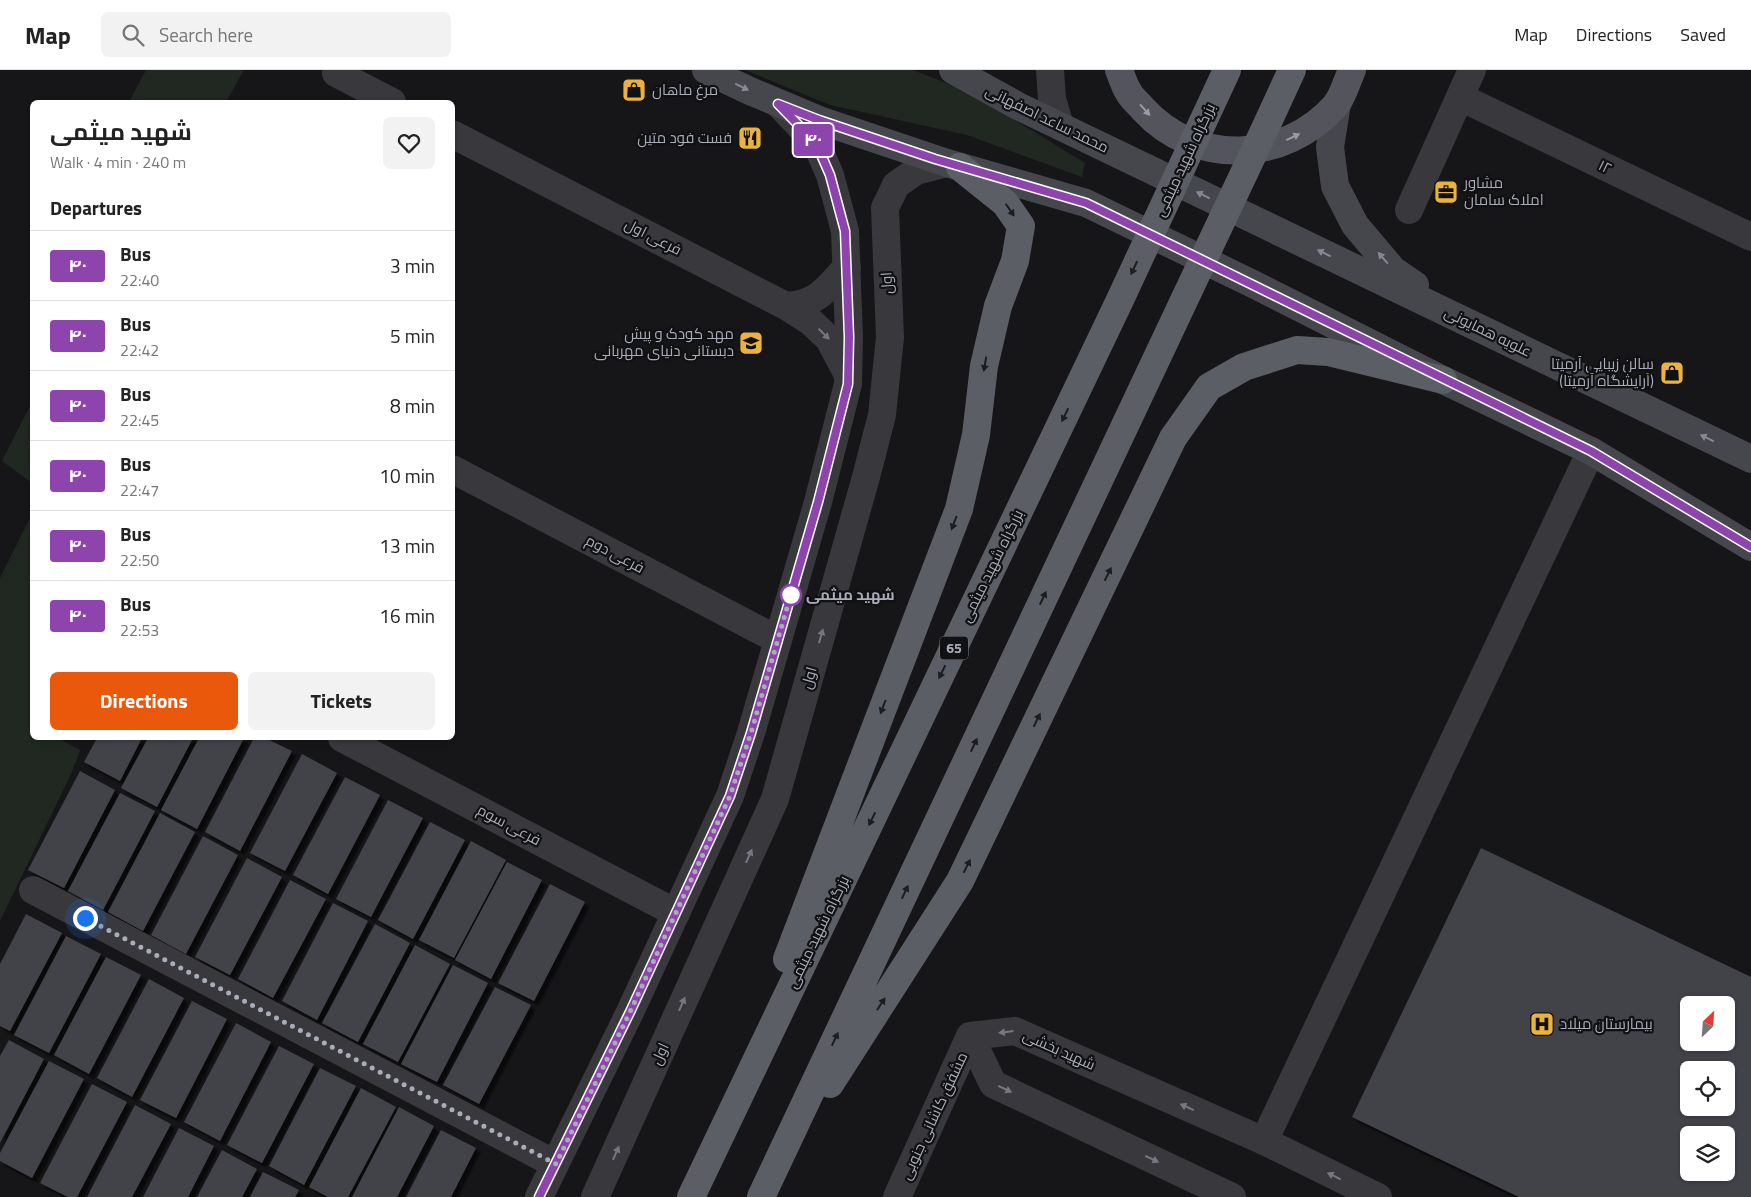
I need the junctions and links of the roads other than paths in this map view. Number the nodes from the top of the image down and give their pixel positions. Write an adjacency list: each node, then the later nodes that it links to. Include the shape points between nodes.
1 (706, 70): 12 (main road, one-way to 12)
2 (953, 70): 14 (main road, محمد ساعد اصفهانی)
3 (1050, 70): 14 (street, via 1052,99)
4 (1119, 70): 13 (main road, one-way to 13, via 1128,92 1155,122 1190,143 1230,151 1270,147 1307,130)
5 (1227, 70): 35 (highway, بزرگراه شهید میثمی / 65, one-way to 35)
6 (1292, 70): 37 (highway, one-way to 6)
7 (1352, 70): 13 (main road)
8 (1472, 70): 10 (street)
9 (336, 73): 11 (street)
10 (1460, 97): 17 (street); 19 (street, ۱۲)
11 (388, 100)
12 (778, 104): 16 (main road); 20 (street, via 816,143 830,175 845,231)
13 (1337, 104): 22 (main road, one-way to 13, via 1393,270 1355,225 1335,186 1330,147)
14 (1060, 126): 18 (main road, محمد ساعد اصفهانی, one-way to 14)
15 (455, 136): 21 (street, فرعی اول)
16 (954, 165): 24 (main road, via 1086,203); 35 (highway, one-way to 35, via 1005,203 1021,226 984,366 976,435 959,509); 39 (street, اول, one-way to 16, via 775,799 882,415 890,336 884,208 896,185 916,171)
17 (1409, 210)
18 (1278, 232): 22 (main road, علویه همایونی, one-way to 18)
19 (1751, 237)
20 (847, 267): 21 (street, via 820,295 802,304); 23 (street)
21 (786, 306): 23 (street, فرعی اول, one-way to 23, via 811,322 829,339)
22 (1478, 328): 26 (main road, علویه همایونی, one-way to 22)
23 (848, 375): 29 (street, via 836,433)
24 (1443, 380): 25 (main road); 37 (highway, one-way to 24, via 960,881 1173,438 1209,387 1244,367 1297,350 1328,352)
25 (1591, 451): 28 (main road); 34 (street)
26 (1751, 459)
27 (455, 471): 29 (street, فرعی دوم)
28 (1751, 547)
29 (778, 640): 32 (street, via 730,796)
30 (346, 740): 32 (street, فرعی سوم)
31 (33, 890): 36 (street)
32 (676, 913): 36 (street)
33 (970, 1036): 34 (street, شهید بخشی, one-way to 33, via 1015,1031); 41 (street, مشفق کاشانی جنوبی); 42 (street, one-way to 42, via 993,1084)
34 (1264, 1141): 43 (street, شهید بخشی, one-way to 34)
35 (714, 1150): 40 (highway, بزرگراه شهید میثمی / 65)
36 (556, 1164): 38 (street)
37 (765, 1188)
38 (539, 1197)
39 (595, 1197)
40 (691, 1197)
41 (897, 1197)
42 (1232, 1197)
43 (1378, 1197)

